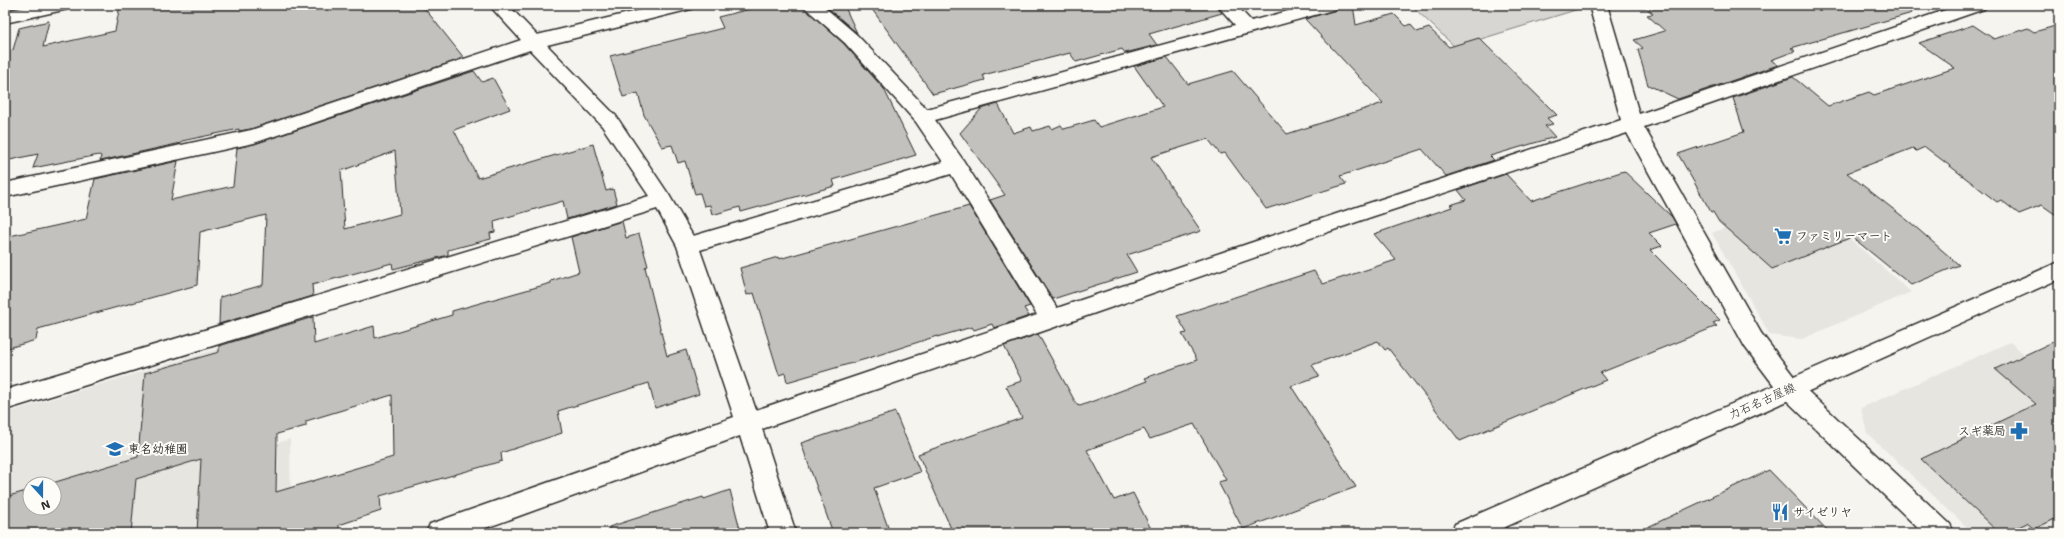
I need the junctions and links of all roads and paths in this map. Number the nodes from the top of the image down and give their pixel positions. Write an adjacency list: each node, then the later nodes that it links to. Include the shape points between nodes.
1 (62, 5): 9 (street)
2 (498, 5): 11 (street)
3 (685, 5): 11 (street)
4 (811, 5): 12 (street, via 851,39)
5 (1226, 5): 10 (street)
6 (1330, 5): 10 (street)
7 (1598, 5): 13 (street)
8 (1978, 5): 13 (street)
9 (5, 17)
10 (1248, 28): 12 (street)
11 (534, 42): 15 (street, via 254,136); 16 (street, via 609,120)
12 (924, 117): 14 (street)
13 (1632, 124): 19 (street, via 1364,212); 20 (street, via 1753,340)
14 (956, 165): 17 (street); 19 (street)
15 (5, 190)
16 (662, 200): 17 (street); 21 (street)
17 (688, 246): 22 (street)
18 (2059, 270): 20 (street, 力石名古屋線)
19 (1052, 320): 22 (street)
20 (1790, 388): 25 (street, 力石名古屋線); 26 (street)
21 (5, 400)
22 (748, 423): 23 (street); 24 (street)
23 (439, 533)
24 (783, 533)
25 (1464, 533)
26 (1941, 533)

